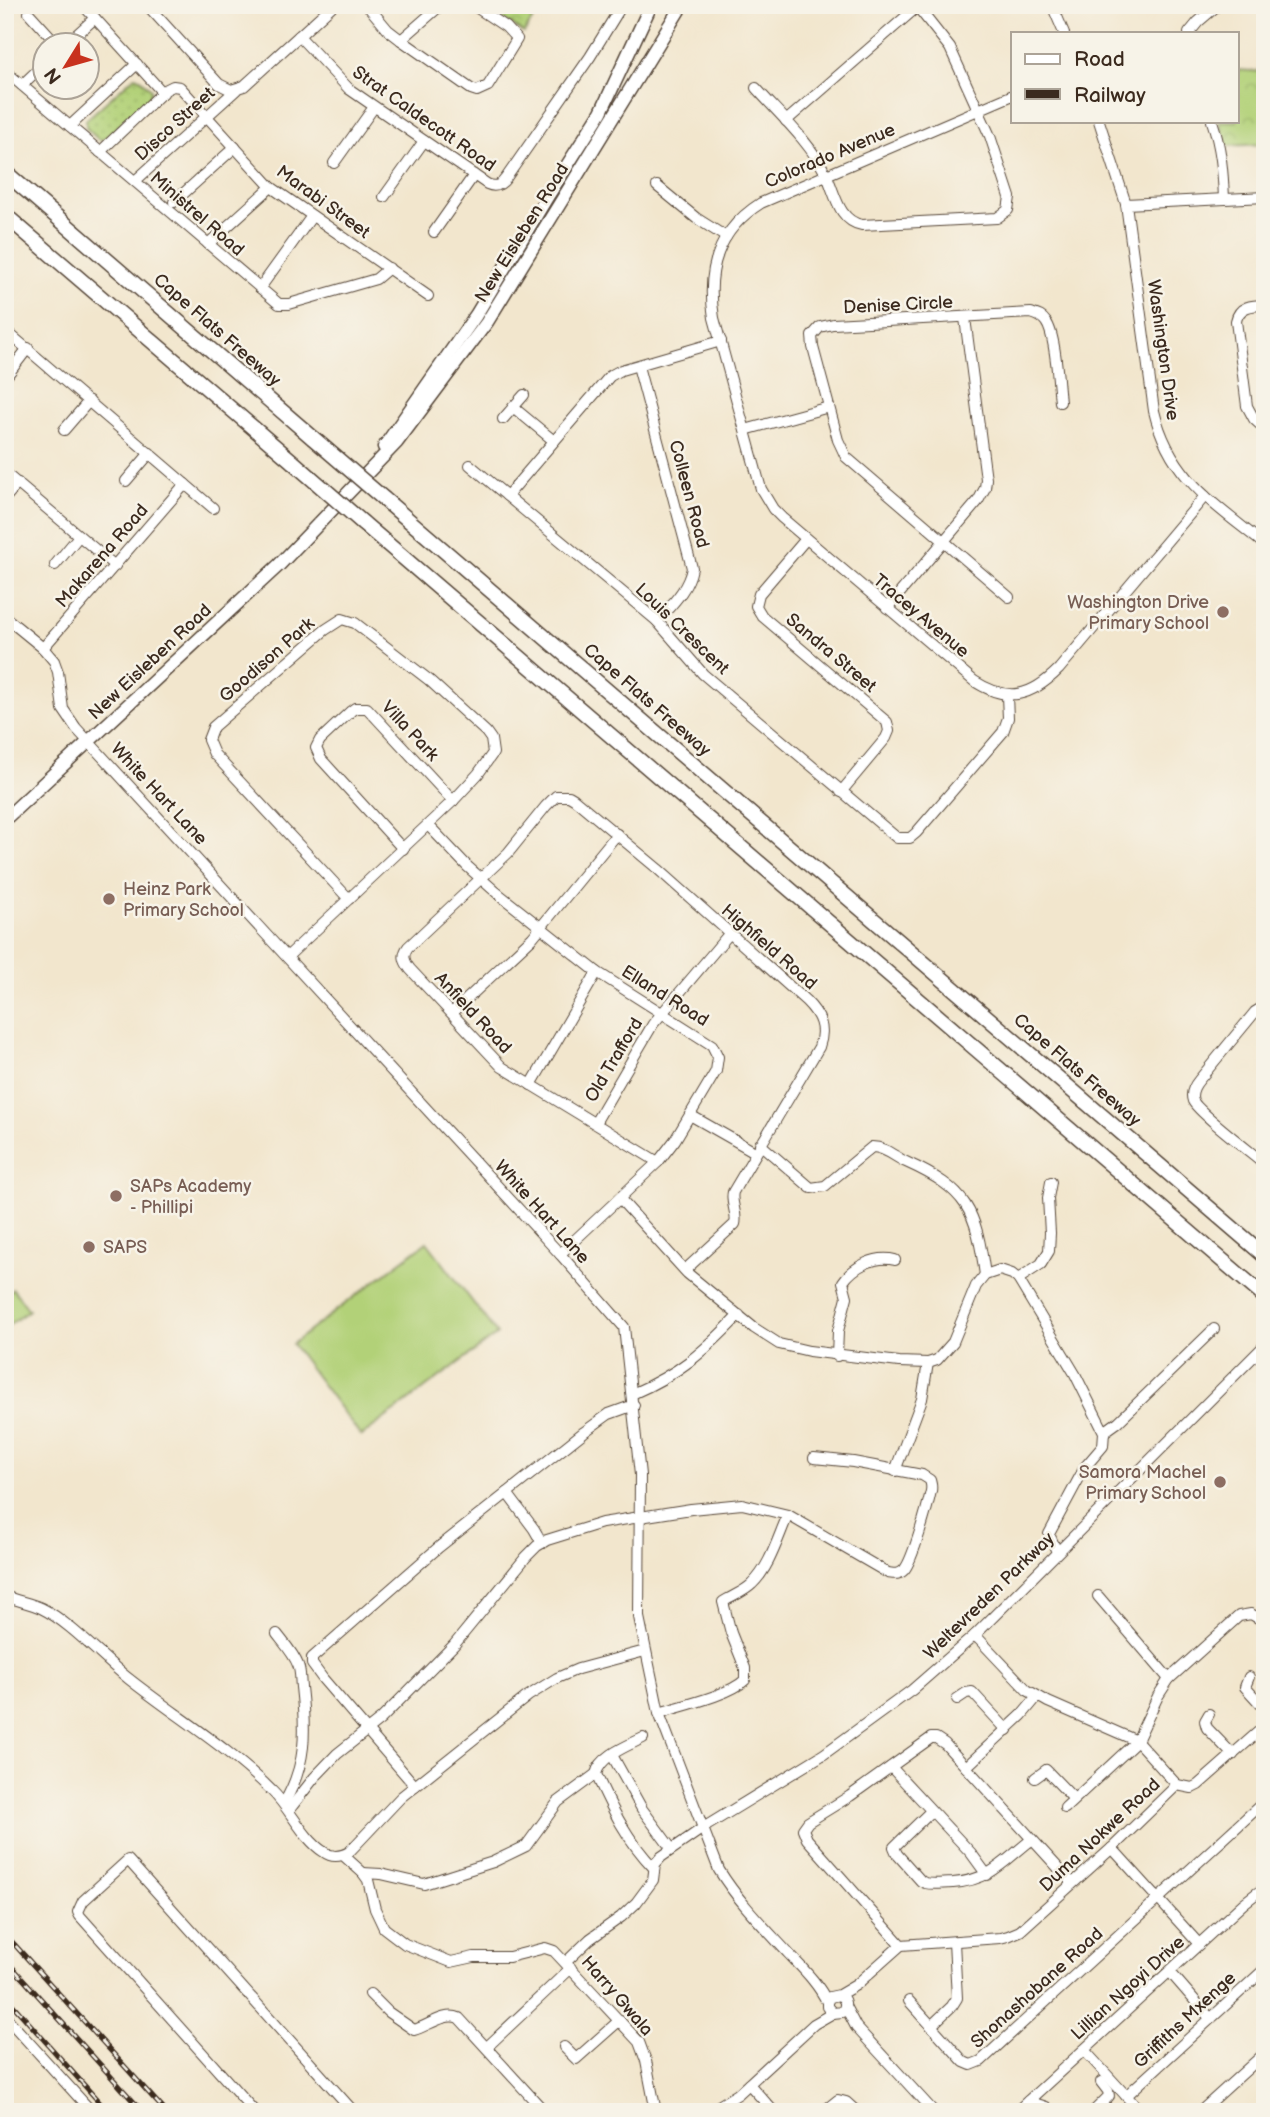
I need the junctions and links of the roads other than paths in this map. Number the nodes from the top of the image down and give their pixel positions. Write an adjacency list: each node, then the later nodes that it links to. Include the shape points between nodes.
1 (83, 5): 14 (street)
2 (147, 5): 26 (street, via 219,84)
3 (333, 5): 19 (street, Disco Street)
4 (367, 5): 20 (street)
5 (441, 5): 20 (street)
6 (473, 5): 20 (street, via 517,39 483,90 471,89)
7 (622, 5): 41 (street, Strat Caldecott Road, via 502,183 491,186)
8 (651, 5): 78 (main road, New Eisleben Road, via 601,112 476,315)
9 (682, 5): 78 (main road, New Eisleben Road, via 487,322 397,442)
10 (1052, 5): 17 (street)
11 (1218, 5): 18 (street)
12 (916, 6): 30 (street, via 950,48); 32 (street)
13 (29, 13): 15 (street)
14 (95, 18): 16 (street); 21 (street)
15 (47, 32)
16 (78, 32)
17 (1065, 32)
18 (1190, 32)
19 (299, 36): 26 (street, Disco Street); 29 (street, Strat Caldecott Road, via 345,86)
20 (401, 40)
21 (137, 64): 27 (street); 35 (street)
22 (5, 71): 24 (street, Ministrel Road)
23 (32, 75): 24 (street)
24 (22, 85): 35 (street, Ministrel Road)
25 (757, 88): 32 (street)
26 (236, 90): 31 (street, Disco Street)
27 (163, 93): 31 (street, Marabi Street, via 173,86 182,89); 38 (street)
28 (1011, 96): 30 (street, Colorado Avenue)
29 (374, 107): 36 (street, Strat Caldecott Road); 39 (street)
30 (978, 110): 42 (street, Colorado Avenue); 42 (street, via 1010,197 1007,210 997,218 854,224 842,211)
31 (207, 116): 37 (street, Marabi Street); 43 (street, Disco Street)
32 (786, 121): 42 (street)
33 (1099, 122): 50 (street, Washington Drive)
34 (1212, 122): 48 (street, via 1223,163)
35 (70, 126): 38 (street, Ministrel Road)
36 (424, 141): 41 (street, Strat Caldecott Road); 46 (street)
37 (235, 148): 45 (street, Marabi Street); 49 (street)
38 (100, 152): 43 (street, Ministrel Road)
39 (334, 163)
40 (5, 172): 125 (highway, Cape Flats Freeway, bridge)
41 (474, 175): 53 (street)
42 (827, 175): 54 (street, Colorado Avenue, via 761,203)
43 (135, 181): 55 (street, Ministrel Road)
44 (657, 186): 54 (street)
45 (271, 187): 52 (street, Marabi Street); 55 (street)
46 (384, 197)
47 (1265, 197): 48 (street)
48 (1224, 199): 50 (street)
49 (174, 202)
50 (1126, 204): 85 (street, Washington Drive, via 1159,430 1177,467)
51 (5, 215): 130 (highway, bridge)
52 (312, 216): 56 (street, Marabi Street); 57 (street)
53 (434, 232)
54 (726, 237): 59 (street, Colorado Avenue, via 713,268)
55 (208, 244): 57 (street, Ministrel Road)
56 (389, 268): 57 (street, Ministrel Road, via 376,279 289,304 279,304); 58 (street, Marabi Street)
57 (260, 288)
58 (428, 296)
59 (711, 296): 63 (street, Tracey Avenue)
60 (1265, 305): 73 (street, via 1245,307 1236,321 1247,406)
61 (965, 318): 69 (street, via 1031,313 1044,319 1053,343); 71 (street, Denise Circle, via 820,327 811,340); 90 (street, Denise Circle, via 986,479 982,495)
62 (5, 330): 64 (street)
63 (721, 341): 65 (street); 75 (street, Tracey Avenue)
64 (28, 348): 66 (street); 68 (street)
65 (638, 366): 76 (street, via 610,376); 97 (street, Colleen Road, via 692,568 690,580)
66 (5, 378)
67 (524, 395): 70 (street)
68 (89, 401): 74 (street); 77 (street)
69 (1060, 402)
70 (513, 407): 72 (street); 76 (street)
71 (829, 407): 75 (street); 90 (street, Denise Circle, via 846,457)
72 (503, 419)
73 (1265, 429)
74 (64, 430)
75 (745, 430): 89 (street, Tracey Avenue, via 766,500)
76 (554, 440): 84 (street)
77 (150, 453): 81 (street); 83 (street)
78 (373, 465): 100 (main road, New Eisleben Road, via 279,565)
79 (470, 465): 84 (street, Louis Crescent)
80 (5, 472): 82 (street)
81 (127, 481)
82 (18, 483): 86 (street); 88 (street)
83 (185, 484): 87 (street); 93 (street, Makarena Road)
84 (507, 496): 97 (street, Louis Crescent)
85 (1205, 496): 91 (street, Washington Drive); 99 (street, via 1059,669 1038,687)
86 (5, 498)
87 (213, 508)
88 (79, 536): 92 (street); 93 (street)
89 (806, 538): 95 (street, Tracey Avenue); 101 (street, Sandra Street, via 759,594 756,606 762,616 887,722 886,738)
90 (944, 541): 94 (street); 95 (street)
91 (1265, 545)
92 (55, 565)
93 (114, 566): 98 (street, Makarena Road)
94 (1009, 597)
95 (887, 608): 99 (street, Tracey Avenue, via 974,681)
96 (5, 617): 98 (street)
97 (657, 621): 101 (street, Louis Crescent, via 703,674)
98 (43, 648): 100 (street, White Hart Lane, via 57,666 63,709)
99 (1007, 696): 101 (street, Louis Crescent, via 1003,732 910,838 891,835)
100 (89, 742): 103 (main road, New Eisleben Road); 111 (street, White Hart Lane)
101 (841, 792)
102 (453, 801): 104 (street); 106 (street, Villa Park, via 367,708 351,711 320,740 316,748 321,760); 108 (street, Goodison Park, via 491,758 491,740 429,680 348,620 325,630 213,727 208,740 214,754)
103 (5, 819)
104 (428, 825): 106 (street); 107 (street, Elland Road)
105 (617, 834): 107 (street, Highfield Road, via 574,799 556,796); 109 (street); 110 (street, Highfield Road)
106 (403, 849): 108 (street)
107 (481, 878): 109 (street, Elland Road); 114 (street, Anfield Road, via 405,952 410,969)
108 (349, 899): 111 (street)
109 (542, 928): 112 (street, Elland Road); 114 (street)
110 (729, 934): 115 (street, Old Trafford); 119 (street, Highfield Road, via 815,1009 822,1024 819,1047)
111 (287, 957): 124 (street, White Hart Lane)
112 (597, 972): 115 (street, Elland Road); 116 (street)
113 (1265, 1006): 121 (street, via 1199,1080 1192,1096 1201,1110)
114 (452, 1013): 116 (street, Anfield Road, via 502,1067)
115 (661, 1013): 117 (street, Elland Road, via 712,1045 718,1057 716,1071); 118 (street, Old Trafford)
116 (531, 1085): 118 (street, Anfield Road)
117 (690, 1115): 119 (street); 120 (street, Elland Road)
118 (595, 1123): 120 (street, Anfield Road)
119 (758, 1148): 127 (street, Highfield Road, via 731,1198 733,1227); 128 (street, via 811,1188 825,1186 872,1146 938,1178 967,1204 975,1221)
120 (659, 1162): 123 (street, Elland Road)
121 (1265, 1164)
122 (1051, 1182): 129 (street, via 1049,1251 1041,1264)
123 (620, 1199): 124 (street, Elland Road); 127 (street)
124 (560, 1254): 136 (street, White Hart Lane, via 624,1327)
125 (1265, 1256)
126 (895, 1260): 134 (street, via 872,1261 843,1282 847,1297)
127 (682, 1268): 131 (street)
128 (985, 1275): 129 (street, via 1000,1270); 135 (street, via 953,1342)
129 (1018, 1279): 137 (street)
130 (1265, 1297)
131 (739, 1315): 134 (street, via 779,1344); 136 (street, via 681,1369)
132 (1214, 1329): 137 (street)
133 (1265, 1345): 144 (street, Weltevreden Parkway)
134 (837, 1356): 135 (street)
135 (928, 1363): 139 (street, via 922,1399)
136 (633, 1399): 140 (street, via 600,1419); 142 (street, White Hart Lane)
137 (1104, 1432): 144 (street, via 1103,1446 1085,1468 1049,1534)
138 (814, 1458): 139 (street)
139 (895, 1471): 141 (street, via 922,1475 931,1484 908,1563 899,1574 888,1573)
140 (506, 1493): 143 (street); 151 (street)
141 (788, 1515): 142 (street, via 742,1504); 158 (street, via 758,1577 723,1602 745,1680)
142 (639, 1517): 143 (street, via 579,1529); 150 (street, White Hart Lane, via 639,1617)
143 (542, 1543): 162 (street, via 454,1645)
144 (1057, 1552): 149 (street, Weltevreden Parkway)
145 (1098, 1596): 154 (street)
146 (5, 1597): 175 (street, via 52,1615 243,1765)
147 (1265, 1622): 154 (street, via 1245,1614 1234,1620)
148 (277, 1633): 152 (street)
149 (975, 1635): 155 (street, Duma Nokwe Road); 178 (street, Weltevreden Parkway, via 910,1691 824,1754)
150 (645, 1650): 158 (street, White Hart Lane); 171 (street, via 557,1678 489,1725)
151 (312, 1658): 152 (street); 162 (street, via 314,1668)
152 (298, 1664): 175 (street, via 305,1743)
153 (1249, 1677): 157 (street, via 1245,1686)
154 (1169, 1679): 164 (street)
155 (1037, 1697): 161 (street); 164 (street, Duma Nokwe Road)
156 (957, 1699): 161 (street, via 972,1692)
157 (1265, 1709)
158 (659, 1713): 178 (street, White Hart Lane)
159 (1209, 1714): 166 (street, via 1206,1725)
160 (1265, 1726): 166 (street)
161 (1007, 1730): 168 (street)
162 (367, 1731): 171 (street); 175 (street, via 337,1754)
163 (643, 1738): 165 (street)
164 (1137, 1741): 172 (street, Duma Nokwe Road); 173 (street)
165 (612, 1755): 169 (street); 180 (street, via 642,1809)
166 (1233, 1755): 172 (street, via 1198,1785)
167 (891, 1767): 168 (street, via 936,1738); 177 (street); 191 (street, via 803,1829)
168 (966, 1768): 179 (street)
169 (596, 1774): 183 (street, via 623,1830); 184 (street, via 558,1802 517,1852 424,1884)
170 (1035, 1778): 173 (street, via 1049,1772)
171 (415, 1786): 182 (street)
172 (1177, 1786): 181 (street, Duma Nokwe Road)
173 (1074, 1799): 176 (street)
174 (1265, 1801): 188 (street)
175 (286, 1806): 182 (street, via 324,1852)
176 (1065, 1808)
177 (931, 1811): 185 (street); 185 (street, via 894,1847 920,1881 969,1881)
178 (703, 1828): 180 (street, Weltevreden Parkway); 195 (street, White Hart Lane, via 715,1862 732,1889)
179 (1031, 1840): 185 (street); 186 (street)
180 (671, 1848): 183 (street, Weltevreden Parkway)
181 (1112, 1848): 186 (street, Duma Nokwe Road); 188 (street)
182 (343, 1855): 184 (street)
183 (654, 1868): 192 (street, Weltevreden Parkway, via 653,1880 636,1903 596,1934)
184 (363, 1873): 192 (street, Harry Gwala, via 384,1928 405,1944 451,1962 551,1948)
185 (987, 1875)
186 (1072, 1883): 189 (street, Duma Nokwe Road, via 1014,1934)
187 (1265, 1892): 190 (street, Lillian Ngoyi Drive, via 1244,1903)
188 (1158, 1899): 190 (street); 203 (street, Shonashobane Road, via 981,2061 964,2062)
189 (954, 1942): 191 (street, Duma Nokwe Road); 203 (street, via 957,1998)
190 (1199, 1944): 194 (street, Lillian Ngoyi Drive)
191 (901, 1945): 197 (street)
192 (568, 1965): 202 (street, Harry Gwala); 205 (street, Weltevreden Parkway)
193 (1265, 1969): 201 (street, Griffiths Mxenge)
194 (1170, 1972): 201 (street); 207 (street, Lillian Ngoyi Drive)
195 (816, 1982): 197 (street); 199 (street)
196 (370, 1994): 205 (street, via 414,2030 446,2017 459,2018)
197 (841, 2000): 199 (street, via 830,1997); 199 (street, via 842,2012); 204 (street)
198 (909, 2001): 203 (street, Shonashobane Road)
199 (831, 2008): 204 (street); 210 (street)
200 (5, 2016): 214 (street)
201 (1210, 2018): 211 (street, Griffiths Mxenge)
202 (620, 2020): 206 (street, via 576,2059); 218 (street, Harry Gwala, via 643,2049)
203 (931, 2026)
204 (856, 2027): 223 (street)
205 (487, 2047): 217 (street)
206 (564, 2047)
207 (1084, 2050): 211 (street); 212 (street, Lillian Ngoyi Drive)
208 (1265, 2053): 227 (street)
209 (1101, 2082): 225 (street, via 1109,2096)
210 (749, 2084): 219 (street); 220 (street)
211 (1126, 2096): 226 (street)
212 (1028, 2101): 213 (street); 224 (street, Lillian Ngoyi Drive)
213 (1049, 2109)
214 (92, 2112)
215 (255, 2112): 216 (street, via 80,1916 83,1901 128,1860)
216 (354, 2112)
217 (545, 2112)
218 (656, 2112)
219 (709, 2112)
220 (774, 2112)
221 (823, 2112): 222 (street, via 842,2101)
222 (856, 2112)
223 (934, 2112)
224 (1016, 2112)
225 (1093, 2112)
226 (1141, 2112)
227 (1200, 2112)

